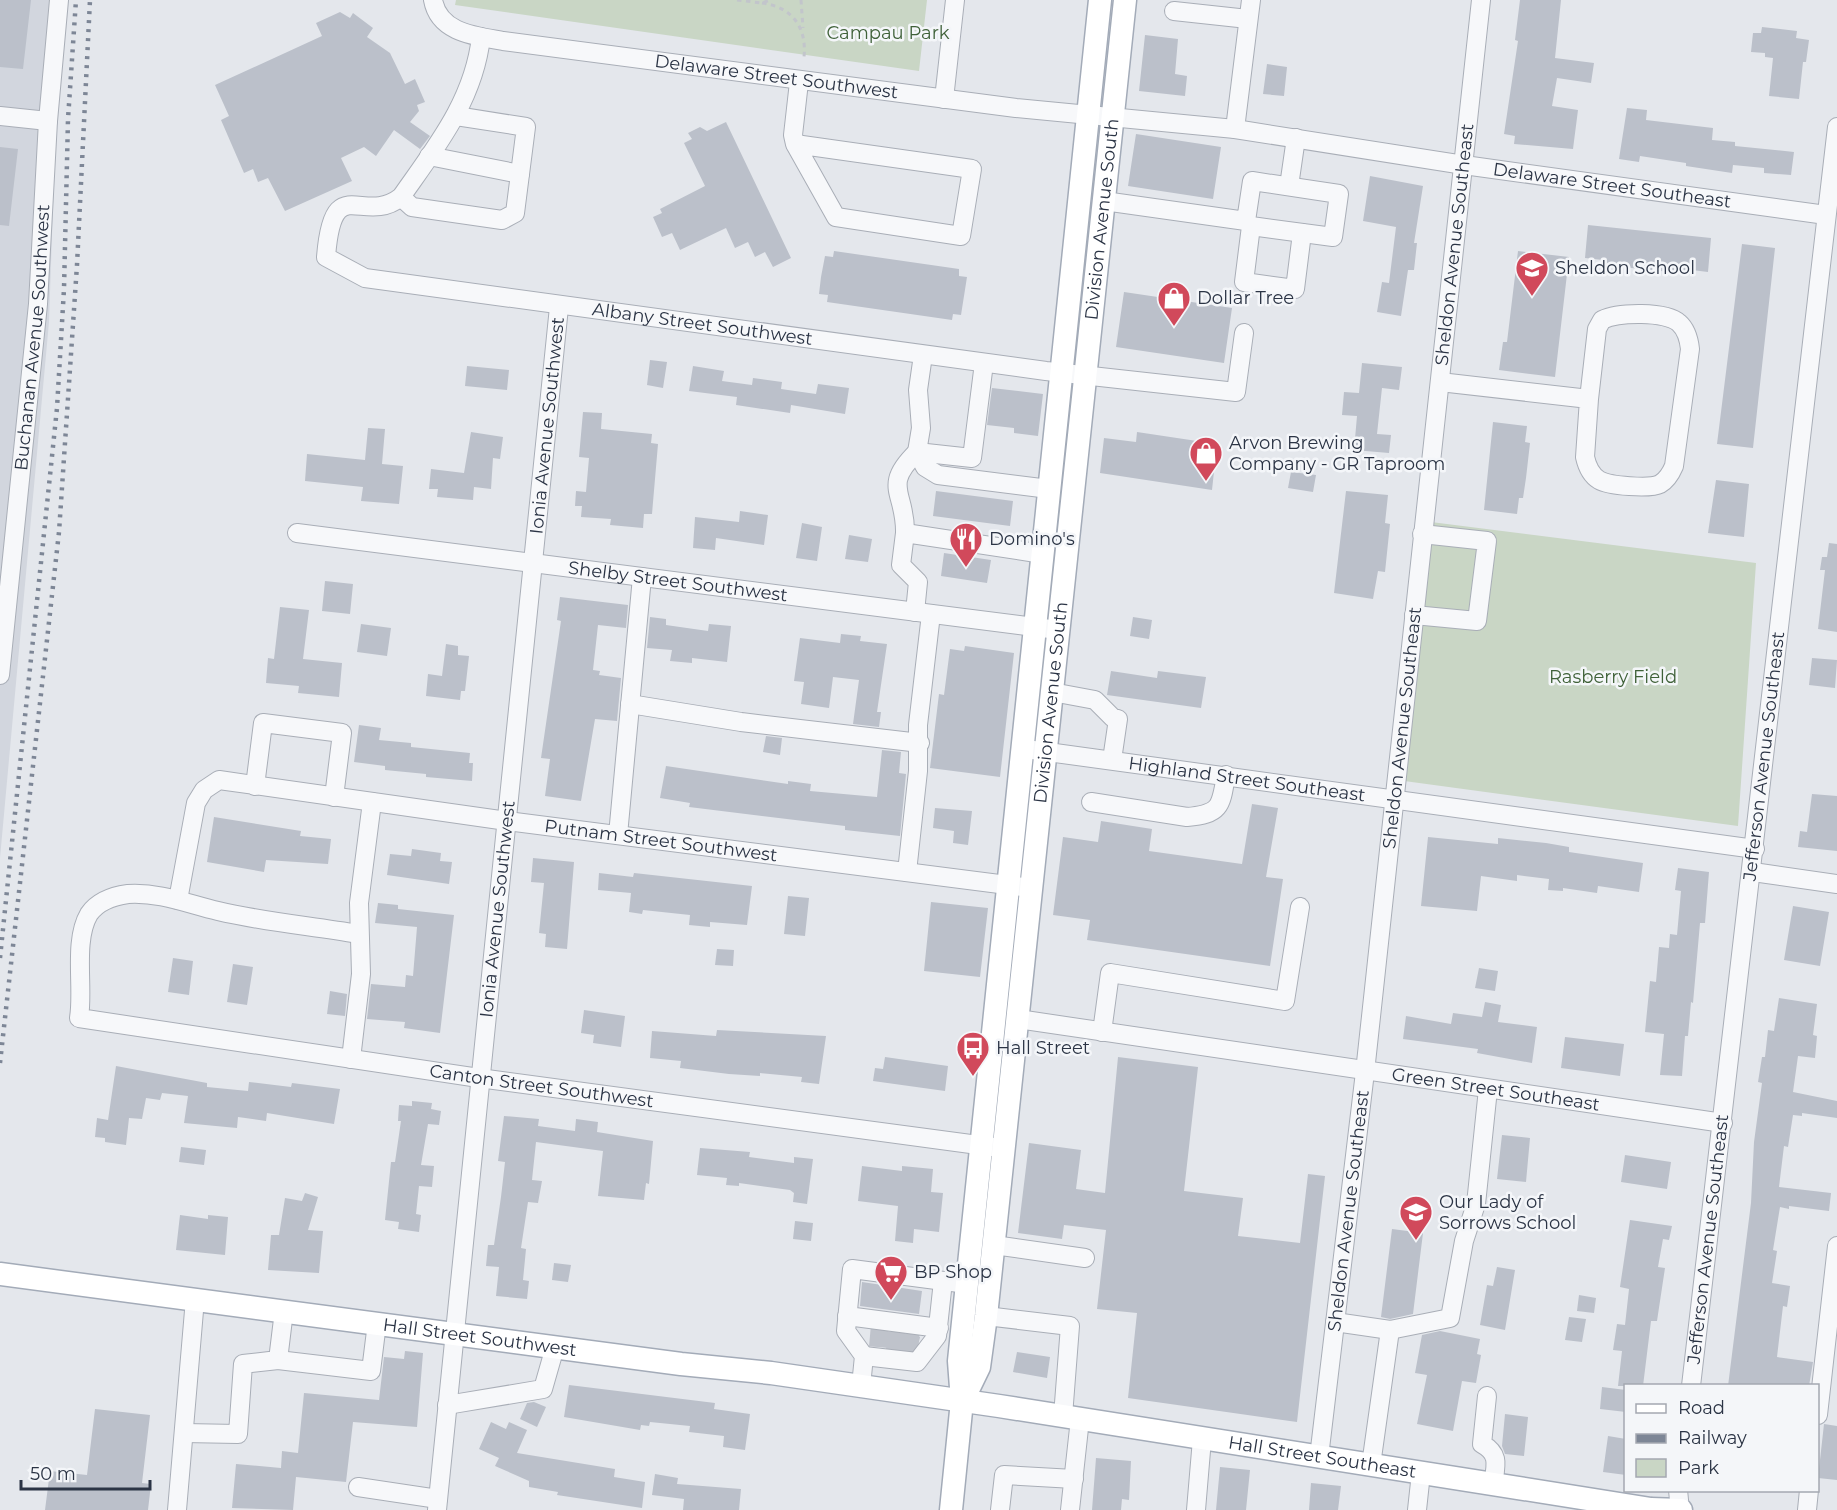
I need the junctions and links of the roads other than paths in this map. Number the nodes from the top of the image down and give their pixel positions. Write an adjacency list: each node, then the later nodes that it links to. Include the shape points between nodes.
1 (59, 0): 17 (street, Buchanan Avenue Southwest)
2 (433, 0): 10 (street, Delaware Street Southwest, via 443,20 464,34)
3 (955, 0): 12 (street)
4 (1100, 0): 13 (main road, Division Avenue South)
5 (1125, 0): 16 (main road, Division Avenue South)
6 (1251, 0): 9 (street)
7 (1481, 0): 23 (street, Sheldon Avenue Southeast)
8 (1174, 11): 9 (street)
9 (1248, 19): 19 (street)
10 (481, 37): 11 (street, Delaware Street Southwest); 15 (street, via 468,94)
11 (799, 82): 12 (street, Delaware Street Southwest); 21 (street)
12 (944, 99): 13 (street, Delaware Street Southwest)
13 (1089, 114): 16 (street, Delaware Street Southwest); 35 (main road, Division Avenue South)
14 (0, 116): 17 (street)
15 (456, 116): 22 (street); 24 (street, via 526,127)
16 (1113, 116): 19 (street, Delaware Street Southeast); 27 (main road, Division Avenue South)
17 (48, 121): 50 (street, Buchanan Avenue Southwest, via 38,304)
18 (1837, 127): 29 (street, Jefferson Avenue Southeast)
19 (1235, 129): 20 (street, Delaware Street Southeast)
20 (1296, 138): 23 (street, Delaware Street Southeast); 25 (street)
21 (795, 144): 21 (street, via 972,170 961,236 836,218)
22 (429, 156): 24 (street); 26 (street)
23 (1464, 165): 29 (street, Delaware Street Southeast); 37 (street, Sheldon Avenue Southeast)
24 (520, 174): 26 (street, via 514,213 502,220 412,207)
25 (1289, 186): 28 (street, via 1252,181); 30 (street, via 1339,194 1333,237)
26 (401, 197): 31 (street, Albany Street Southwest, via 385,206 350,204 340,208 328,228 326,257 365,278)
27 (1104, 201): 28 (street); 36 (main road, Division Avenue South)
28 (1249, 224): 30 (street); 30 (street, via 1244,282 1295,290)
29 (1829, 225): 65 (street, Jefferson Avenue Southeast)
30 (1302, 233)
31 (559, 307): 33 (street, Albany Street Southwest); 45 (street, Ionia Avenue Southwest)
32 (1244, 333): 36 (street, Albany Street Southwest, via 1236,392)
33 (923, 355): 34 (street, Albany Street Southwest); 39 (street)
34 (984, 363): 35 (street, Albany Street Southwest); 39 (street, via 972,458)
35 (1060, 373): 36 (street, Albany Street Southwest); 40 (main road, Division Avenue South)
36 (1086, 376): 49 (main road, Division Avenue South)
37 (1440, 382): 38 (street); 43 (street, Sheldon Avenue Southeast)
38 (1589, 399): 38 (street, via 1597,329 1602,320 1622,314 1679,322 1690,349 1674,466 1659,485 1606,483 1592,472 1585,457)
39 (917, 452): 40 (street, via 925,467 938,476); 42 (street, via 901,468 896,484 906,517)
40 (1049, 489): 44 (main road, Division Avenue South)
41 (297, 533): 45 (street, Shelby Street Southwest)
42 (905, 533): 44 (street); 47 (street, via 901,565 918,582)
43 (1422, 534): 48 (street, Sheldon Avenue Southeast); 48 (street, via 1487,541 1477,621)
44 (1043, 554): 49 (main road, Division Avenue South)
45 (534, 563): 46 (street, Shelby Street Southwest); 63 (street, Ionia Avenue Southwest)
46 (642, 577): 47 (street, Shelby Street Southwest); 52 (street)
47 (923, 613): 49 (street, Shelby Street Southwest); 53 (street)
48 (1414, 615): 60 (street, Sheldon Avenue Southeast)
49 (1047, 629): 51 (main road, Division Avenue South); 54 (main road, Division Avenue South)
50 (0, 675)
51 (1052, 692): 55 (main road, Division Avenue South); 56 (street, via 1095,700 1118,719)
52 (630, 704): 53 (street, via 741,722); 64 (street)
53 (920, 743): 67 (street)
54 (1023, 749): 55 (street, Highland Street Southeast); 69 (main road, Division Avenue South)
55 (1046, 752): 56 (street, Highland Street Southeast); 69 (main road, Division Avenue South)
56 (1112, 760): 57 (street, Highland Street Southeast)
57 (1226, 775): 60 (street, Highland Street Southeast); 62 (street, via 1222,800 1215,811 1203,816)
58 (255, 786): 59 (street, Putnam Street Southwest); 59 (street, via 263,723 342,733); 70 (street, Putnam Street Southwest, via 219,780 204,790 196,803)
59 (334, 797): 61 (street, Putnam Street Southwest)
60 (1395, 798): 65 (street, Highland Street Southeast); 76 (street, Sheldon Avenue Southeast)
61 (372, 802): 63 (street, Putnam Street Southwest); 72 (street)
62 (1091, 802)
63 (507, 821): 64 (street, Putnam Street Southwest); 77 (street, Ionia Avenue Southwest)
64 (618, 835): 67 (street, Putnam Street Southwest)
65 (1755, 849): 66 (street, Jefferson Avenue Southeast)
66 (1753, 872): 68 (street); 79 (street, Jefferson Avenue Southeast)
67 (907, 873): 69 (street, Putnam Street Southwest)
68 (1837, 884)
69 (1021, 887): 73 (main road, Division Avenue South); 80 (main road, Division Avenue South, via 994,1015)
70 (178, 900): 72 (street, via 218,911); 75 (street, Canton Street Southwest, via 152,894 111,897 98,904 89,915 81,948 79,1018)
71 (1300, 907): 74 (street, via 1285,1001 1110,973)
72 (358, 934): 75 (street, via 361,964)
73 (1018, 1019): 74 (street, Green Street Southeast); 81 (main road, Division Avenue South)
74 (1101, 1032): 76 (street, Green Street Southeast)
75 (351, 1059): 77 (street, Canton Street Southwest)
76 (1365, 1072): 78 (street, Green Street Southeast); 92 (street, Sheldon Avenue Southeast)
77 (478, 1078): 80 (street, Canton Street Southwest); 96 (street, Ionia Avenue Southwest)
78 (1488, 1089): 79 (street, Green Street Southeast); 95 (street, via 1476,1204 1460,1258 1450,1318)
79 (1724, 1124): 101 (street, Jefferson Avenue Southeast)
80 (982, 1147): 81 (street, Canton Street Southwest); 87 (main road, Division Avenue South)
81 (1004, 1148): 82 (main road, Division Avenue South)
82 (993, 1245): 84 (street); 91 (main road, Division Avenue South)
83 (1837, 1246): 107 (street)
84 (1085, 1258)
85 (0, 1274): 88 (main road, Hall Street Southwest)
86 (943, 1281): 87 (street); 90 (street, via 852,1269); 94 (street)
87 (967, 1284): 97 (main road, Division Avenue South)
88 (195, 1299): 89 (main road, Hall Street Southwest); 109 (street)
89 (284, 1311): 93 (main road, Hall Street Southwest); 100 (street)
90 (848, 1316): 94 (street); 99 (street, via 846,1332)
91 (986, 1316): 105 (main road, Division Avenue South, via 979,1367); 108 (street, via 1070,1326)
92 (1335, 1322): 95 (street); 111 (street, Sheldon Avenue Southeast)
93 (377, 1323): 96 (main road, Hall Street Southwest); 100 (street, via 371,1371)
94 (938, 1330): 97 (street); 99 (street, via 917,1362)
95 (1390, 1330): 112 (street)
96 (453, 1333): 98 (main road, Hall Street Southwest); 106 (street, Ionia Avenue Southwest)
97 (962, 1334): 105 (main road, Division Avenue South)
98 (555, 1347): 102 (main road, Hall Street Southwest); 106 (street, via 543,1389)
99 (892, 1356): 102 (street); 103 (street)
100 (278, 1360): 109 (street, via 243,1364 238,1434)
101 (1691, 1384)
102 (861, 1386): 103 (main road, Hall Street Southwest)
103 (909, 1393): 105 (main road, Hall Street Southwest)
104 (1487, 1396): 115 (street, via 1482,1444 1493,1450 1497,1458)
105 (962, 1401): 108 (main road, Hall Street Southeast); 121 (main road, Division Avenue South)
106 (447, 1405): 119 (street, Ionia Avenue Southwest)
107 (1819, 1406)
108 (1072, 1418): 110 (main road, Hall Street Southeast); 114 (street)
109 (184, 1432): 120 (street)
110 (1202, 1439): 111 (main road, Hall Street Southeast); 124 (street)
111 (1319, 1457): 112 (main road, Hall Street Southeast)
112 (1371, 1465): 113 (main road, Hall Street Southeast)
113 (1421, 1473): 115 (main road, Hall Street Southeast); 125 (street)
114 (1074, 1479): 122 (street, via 1004,1475); 123 (street)
115 (1493, 1484): 126 (main road, Hall Street Southeast, via 1651,1509)
116 (358, 1487): 119 (street)
117 (1678, 1492): 126 (street)
118 (1809, 1492): 127 (street)
119 (437, 1505)
120 (177, 1510)
121 (951, 1510)
122 (1000, 1510)
123 (1070, 1510)
124 (1196, 1510)
125 (1417, 1510)
126 (1680, 1510)
127 (1807, 1510)

